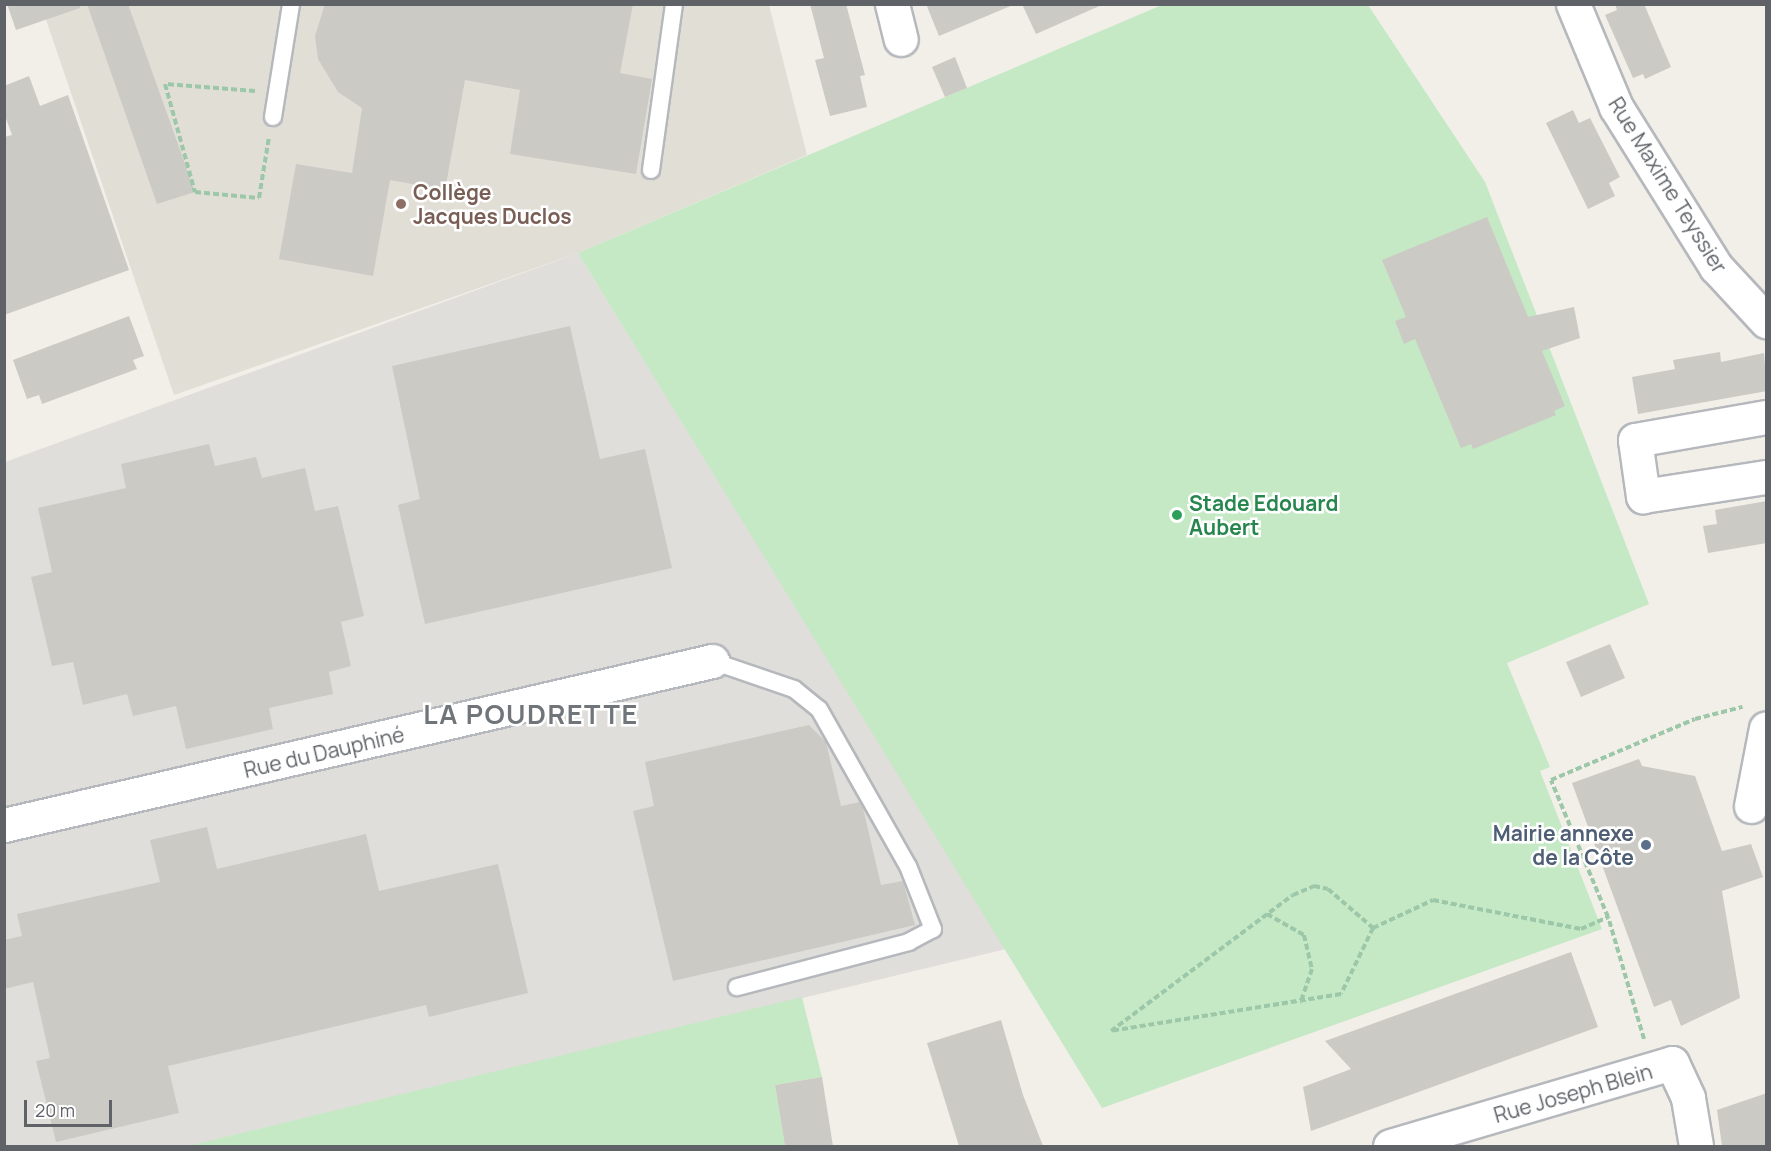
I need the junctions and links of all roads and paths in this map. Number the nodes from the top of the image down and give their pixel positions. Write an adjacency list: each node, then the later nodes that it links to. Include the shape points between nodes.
1 (291, 4): 6 (lane)
2 (674, 4): 8 (lane)
3 (892, 4): 5 (street)
4 (1573, 4): 9 (street, Rue Maxime Teyssier, via 1616,107 1716,267)
5 (901, 39)
6 (276, 93): 7 (lane); 7 (path, via 165,84 195,192 259,198)
7 (273, 117)
8 (651, 170)
9 (1767, 321)
10 (1767, 417): 11 (street, via 1635,440 1643,496)
11 (1767, 477)
12 (712, 661): 15 (street, Rue du Dauphiné); 19 (lane, via 794,689 819,709 908,866 933,929 909,942)
13 (1756, 717): 14 (street); 17 (path, via 1695,720 1551,780)
14 (1751, 806)
15 (4, 825)
16 (1267, 914): 18 (path, via 1314,886 1328,889); 20 (path, via 1304,935 1312,969); 20 (path, via 1111,1031)
17 (1608, 917): 18 (path, via 1581,929 1433,900); 21 (path)
18 (1373, 928): 20 (path, via 1341,994)
19 (737, 987)
20 (1300, 1003)
21 (1653, 1069): 22 (street, Rue Joseph Blein); 23 (street, Rue Joseph Blein, via 1672,1063 1688,1098)
22 (1390, 1146)
23 (1696, 1146)

